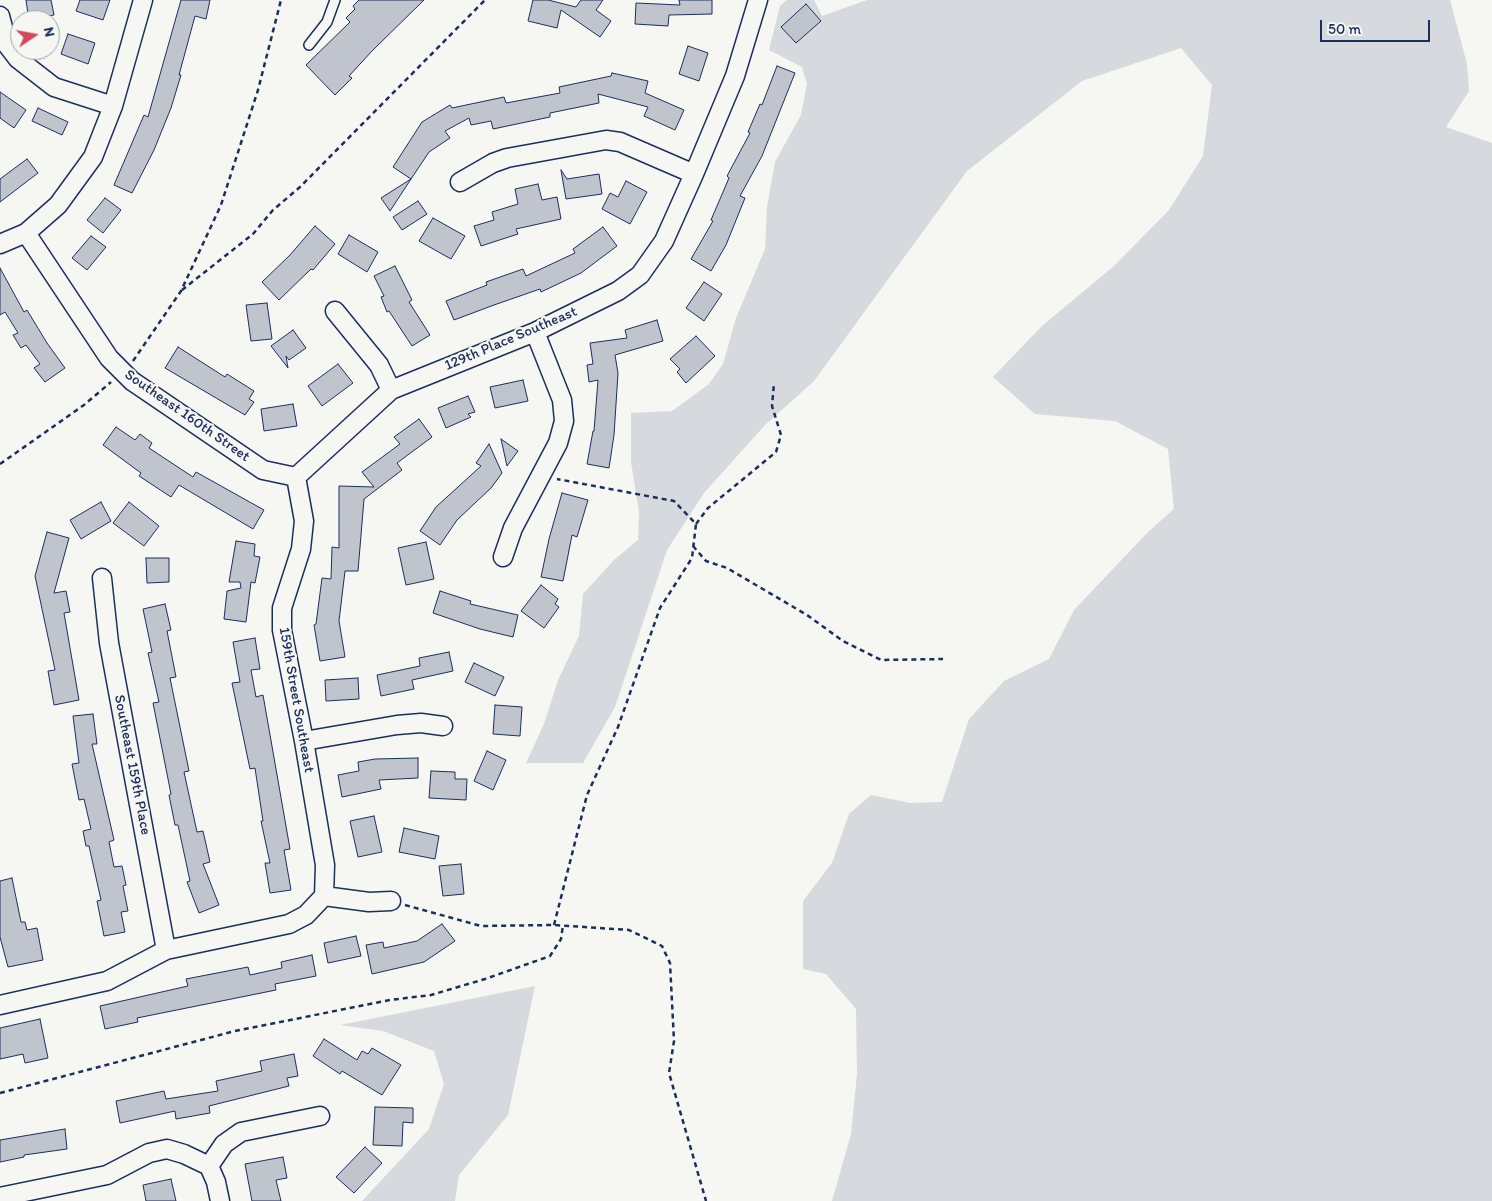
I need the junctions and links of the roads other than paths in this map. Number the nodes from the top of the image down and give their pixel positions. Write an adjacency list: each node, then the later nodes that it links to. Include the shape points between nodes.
1 (143, 0): 6 (street)
2 (335, 0): 5 (lane, via 327,22)
3 (758, 0): 7 (street, 129th Place Southeast, via 735,76)
4 (0, 16): 6 (street, via 8,46 18,59 54,87)
5 (309, 45)
6 (113, 106): 9 (street, via 93,157 58,205)
7 (694, 174): 8 (street, via 620,142 606,140 507,158); 12 (street, 129th Place Southeast, via 664,241 640,275 618,291)
8 (460, 182)
9 (26, 233): 10 (street); 14 (street, Southeast 160th Street, via 109,358 132,381 263,470)
10 (0, 244)
11 (335, 311): 13 (street, via 379,365)
12 (535, 332): 13 (street, 129th Place Southeast); 15 (street, via 562,400 564,421 558,442 513,528)
13 (391, 390): 14 (street, 129th Place Southeast)
14 (296, 477): 18 (street, 159th Street Southeast, via 304,521 300,549 282,608 282,630)
15 (503, 557)
16 (102, 578): 21 (street, Southeast 159th Place, via 109,643)
17 (443, 726): 18 (street, via 397,724)
18 (304, 741): 19 (street, 159th Street Southeast, via 325,865)
19 (324, 896): 20 (street, via 369,902); 21 (street, via 306,914 289,924)
20 (391, 901)
21 (166, 950): 22 (street, via 107,981)
22 (0, 1004)
23 (320, 1116): 24 (street, via 240,1132 224,1144)
24 (209, 1166): 25 (street, via 167,1150 150,1153 107,1175); 26 (street)
25 (7, 1198)
26 (220, 1201)

